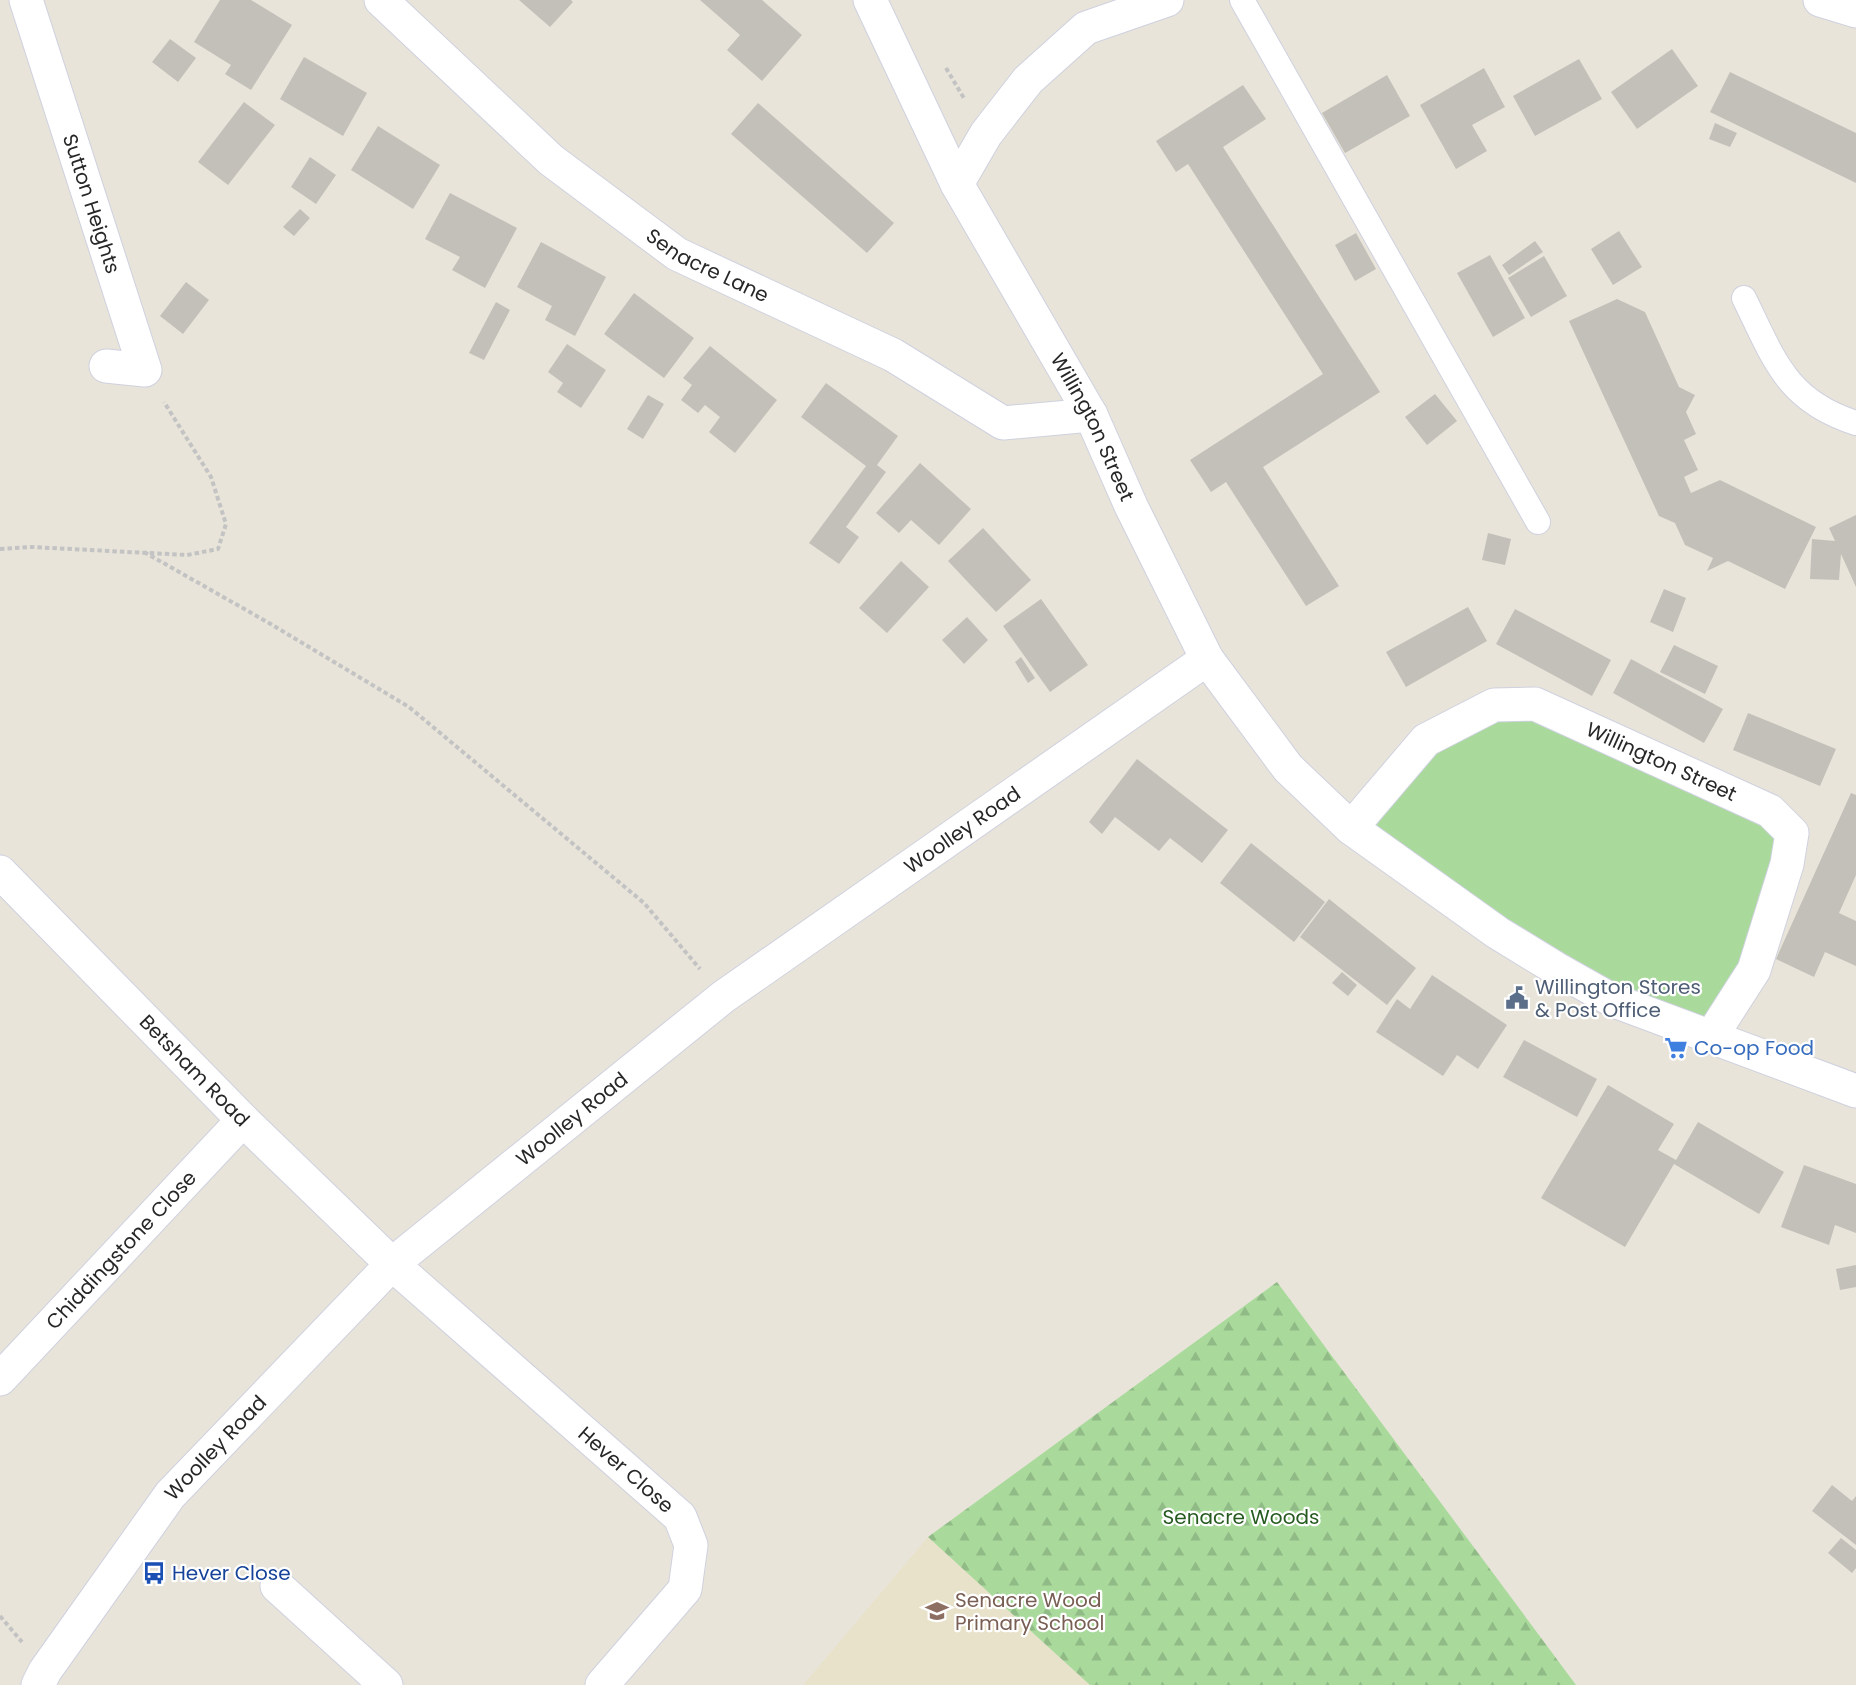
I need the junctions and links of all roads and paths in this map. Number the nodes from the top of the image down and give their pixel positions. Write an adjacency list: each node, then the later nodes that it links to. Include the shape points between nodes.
1 (26, 0): 11 (street, Sutton Heights)
2 (381, 0): 12 (street, Senacre Lane, via 551,160 677,254 893,355 1003,423)
3 (870, 0): 8 (street, Willington Street)
4 (1167, 0): 8 (street, via 1086,28 1028,80 986,134)
5 (1242, 0): 14 (lane)
6 (1820, 0): 7 (street)
7 (1856, 11)
8 (957, 184): 12 (street, Willington Street)
9 (1744, 298): 13 (lane, via 1780,370 1801,394 1833,416)
10 (106, 366): 11 (street)
11 (145, 370): 16 (path, via 211,477 226,524 218,549 187,555)
12 (1090, 415): 17 (street, Willington Street)
13 (1856, 423)
14 (1538, 522)
15 (0, 549): 16 (path)
16 (144, 552): 20 (path, via 409,707 644,903)
17 (1207, 659): 18 (street, Willington Street, via 1288,768); 20 (street, Woolley Road)
18 (1351, 828): 21 (street, Willington Street, via 1497,933 1557,969 1612,1000); 21 (street, Willington Street, via 1426,740 1494,705 1535,704 1770,811 1792,833 1787,864 1754,970)
19 (6, 890): 23 (street, Betsham Road)
20 (723, 997): 24 (street, Woolley Road)
21 (1711, 1037): 22 (street, Willington Street)
22 (1856, 1091)
23 (243, 1120): 24 (street, Betsham Road); 25 (street, Chiddingstone Close)
24 (392, 1264): 27 (street, Woolley Road, via 170,1495); 29 (street, Hever Close, via 680,1517 691,1545 685,1589)
25 (0, 1379)
26 (277, 1586): 28 (street)
27 (38, 1685)
28 (386, 1685)
29 (602, 1685)

